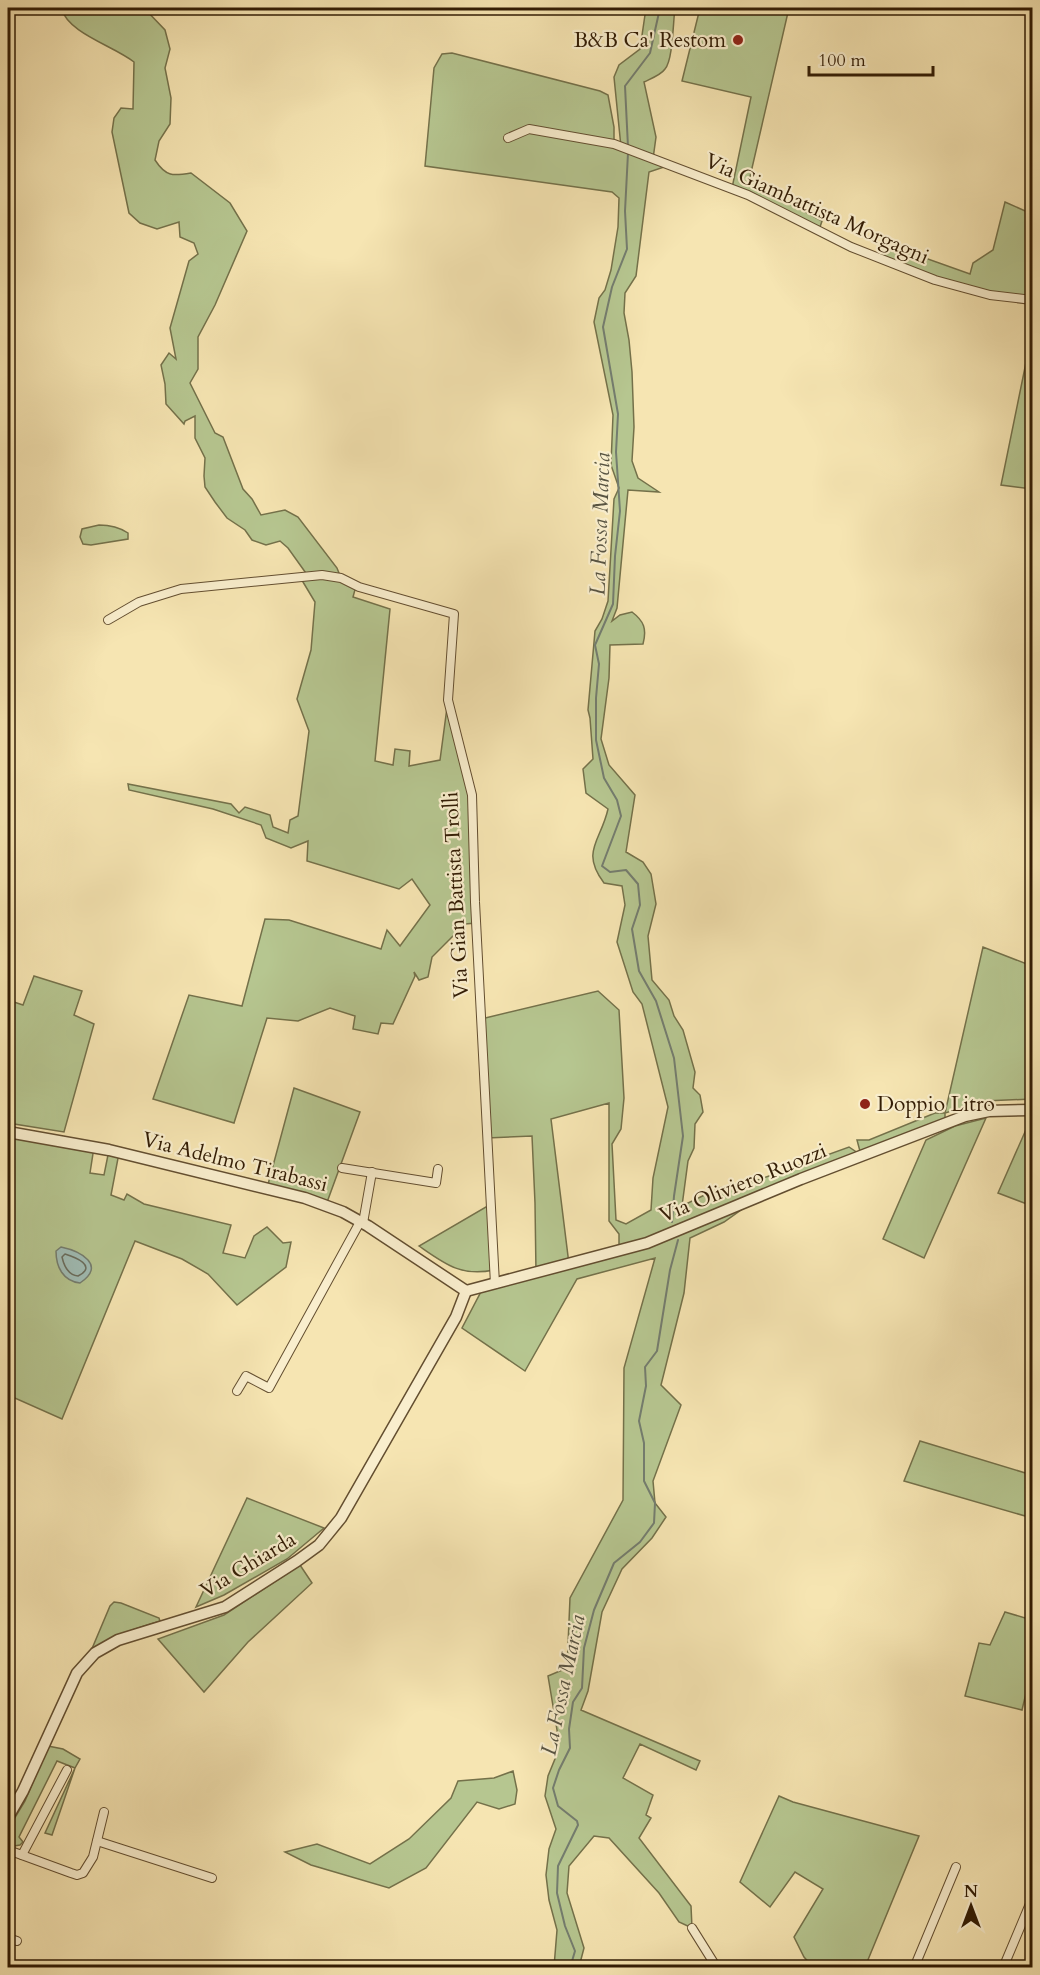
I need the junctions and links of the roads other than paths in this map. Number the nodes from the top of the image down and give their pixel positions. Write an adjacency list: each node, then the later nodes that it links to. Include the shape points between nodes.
1 (508, 138): 2 (street, Via Giambattista Morgagni, via 529,129 614,144 739,191 851,247 935,280 990,295)
2 (1032, 300)
3 (108, 620): 10 (street, Via Gian Battista Trolli, via 139,602 181,589 322,575 454,614 448,700 472,795)
4 (1032, 1110): 10 (street, Via Oliviero Ruozzi, via 989,1110 965,1116 647,1243)
5 (8, 1132): 9 (street, Via Adelmo Tirabassi, via 109,1150 299,1195)
6 (342, 1168): 8 (street)
7 (438, 1169): 8 (street, via 436,1183)
8 (372, 1172): 9 (street)
9 (362, 1222): 11 (street, Via Adelmo Tirabassi); 12 (street, via 269,1388 246,1376)
10 (495, 1284): 11 (street, Via Oliviero Ruozzi)
11 (466, 1291): 14 (street, Via Ghiarda, via 453,1323 346,1511 326,1538 225,1607 118,1640 95,1653 77,1673 23,1791)
12 (237, 1391)
13 (67, 1770): 18 (street)
14 (9, 1812)
15 (104, 1812): 16 (street)
16 (97, 1841): 18 (street, via 90,1864 77,1875); 20 (street)
17 (8, 1850): 18 (street)
18 (22, 1855)
19 (956, 1867): 24 (street)
20 (212, 1878)
21 (1032, 1903): 25 (street)
22 (692, 1928): 23 (street)
23 (717, 1968)
24 (914, 1968)
25 (1003, 1968)

